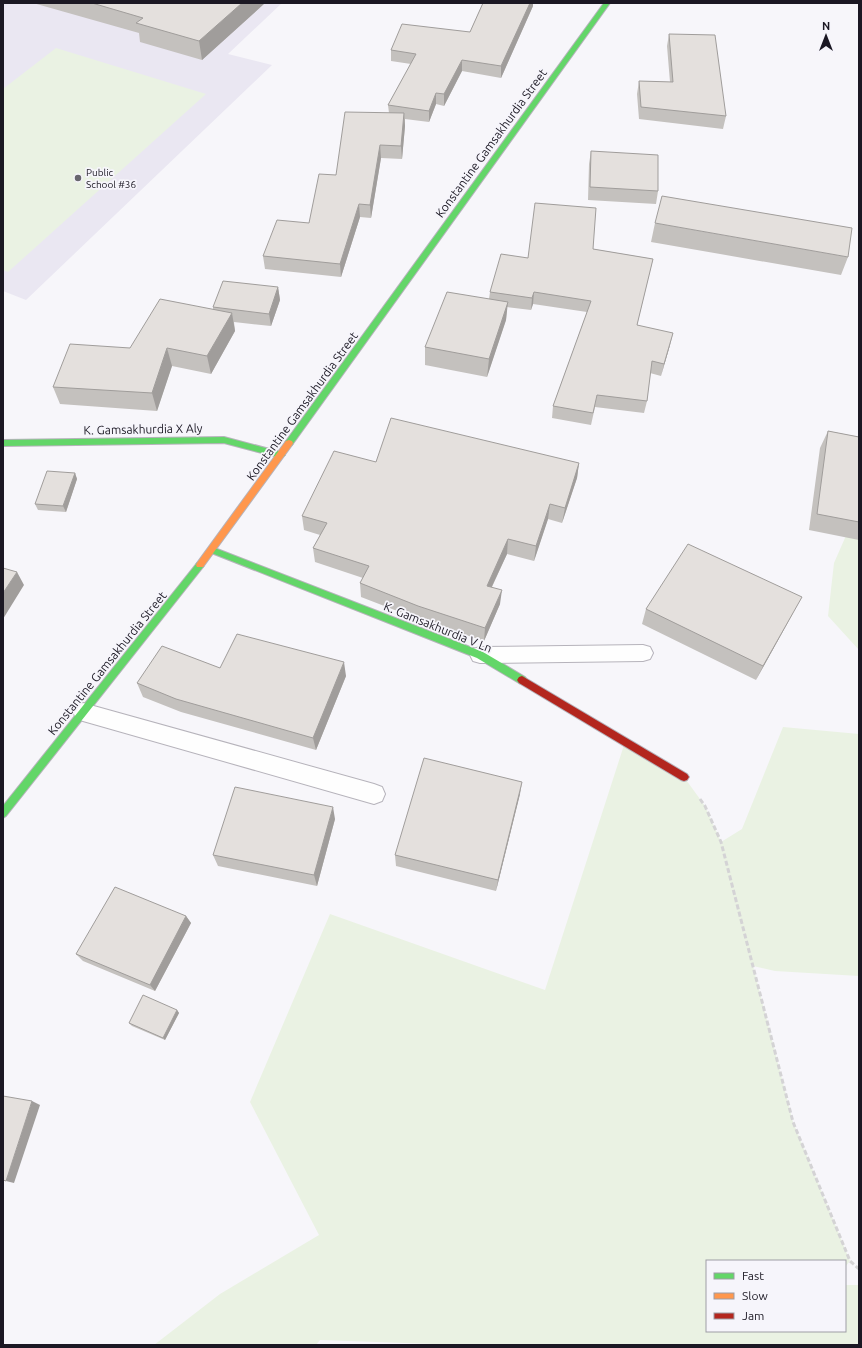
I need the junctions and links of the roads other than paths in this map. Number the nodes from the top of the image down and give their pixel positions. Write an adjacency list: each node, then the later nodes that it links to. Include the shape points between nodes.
1 (608, 3): 3 (street, Konstantine Gamsakhurdia Street)
2 (3, 443): 3 (street, K. Gamsakhurdia X Aly, via 224,440)
3 (281, 455): 4 (street, Konstantine Gamsakhurdia Street)
4 (212, 550): 6 (street, K. Gamsakhurdia V Ln); 7 (street, Konstantine Gamsakhurdia Street)
5 (643, 653): 6 (lane)
6 (480, 655): 8 (street, K. Gamsakhurdia V Ln)
7 (83, 712): 9 (lane); 10 (street, Konstantine Gamsakhurdia Street)
8 (684, 777)
9 (374, 794)
10 (3, 813)

